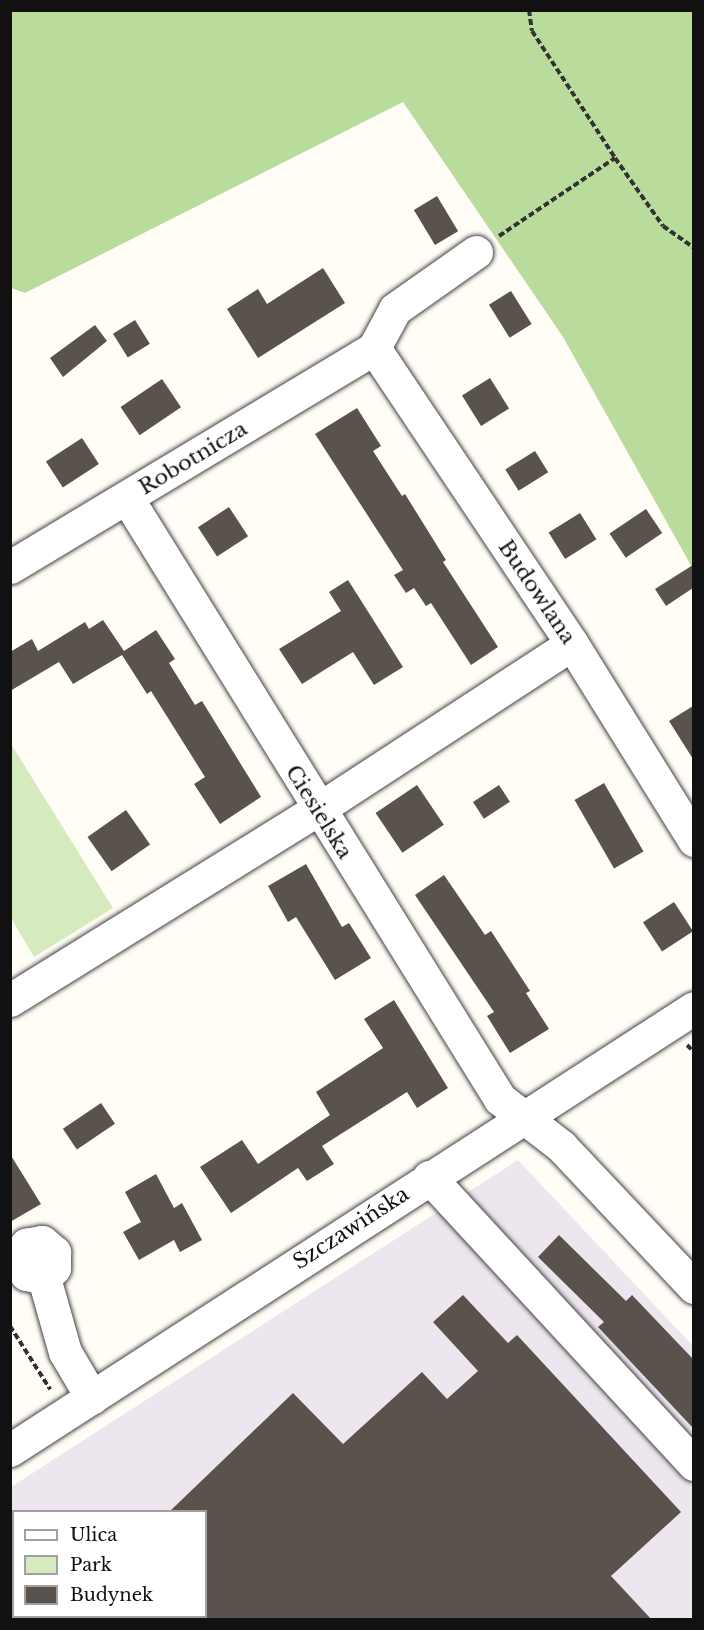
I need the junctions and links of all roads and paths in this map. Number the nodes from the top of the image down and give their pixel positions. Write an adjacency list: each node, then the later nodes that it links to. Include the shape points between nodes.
1 (530, 10): 2 (path, via 537,40)
2 (615, 158): 3 (path, via 663,226); 4 (path)
3 (693, 248)
4 (476, 252): 5 (street, via 394,309)
5 (375, 348): 6 (street, Robotnicza); 8 (street, Budowlana)
6 (127, 498): 7 (street, Robotnicza); 9 (street, Ciesielska)
7 (10, 567)
8 (572, 644): 9 (street); 10 (street, Budowlana)
9 (317, 810): 11 (street); 13 (street, Ciesielska, via 500,1099)
10 (693, 840)
11 (10, 1000)
12 (693, 1008): 13 (street, Szczawińska)
13 (522, 1119): 14 (street, Szczawińska); 16 (street, Ciesielska, via 561,1146)
14 (429, 1177): 19 (street, Szczawińska); 21 (street)
15 (44, 1278): 19 (street, via 65,1352)
16 (693, 1287)
17 (10, 1326): 18 (path)
18 (50, 1389)
19 (92, 1398): 20 (street, Szczawińska)
20 (10, 1450)
21 (693, 1464)

